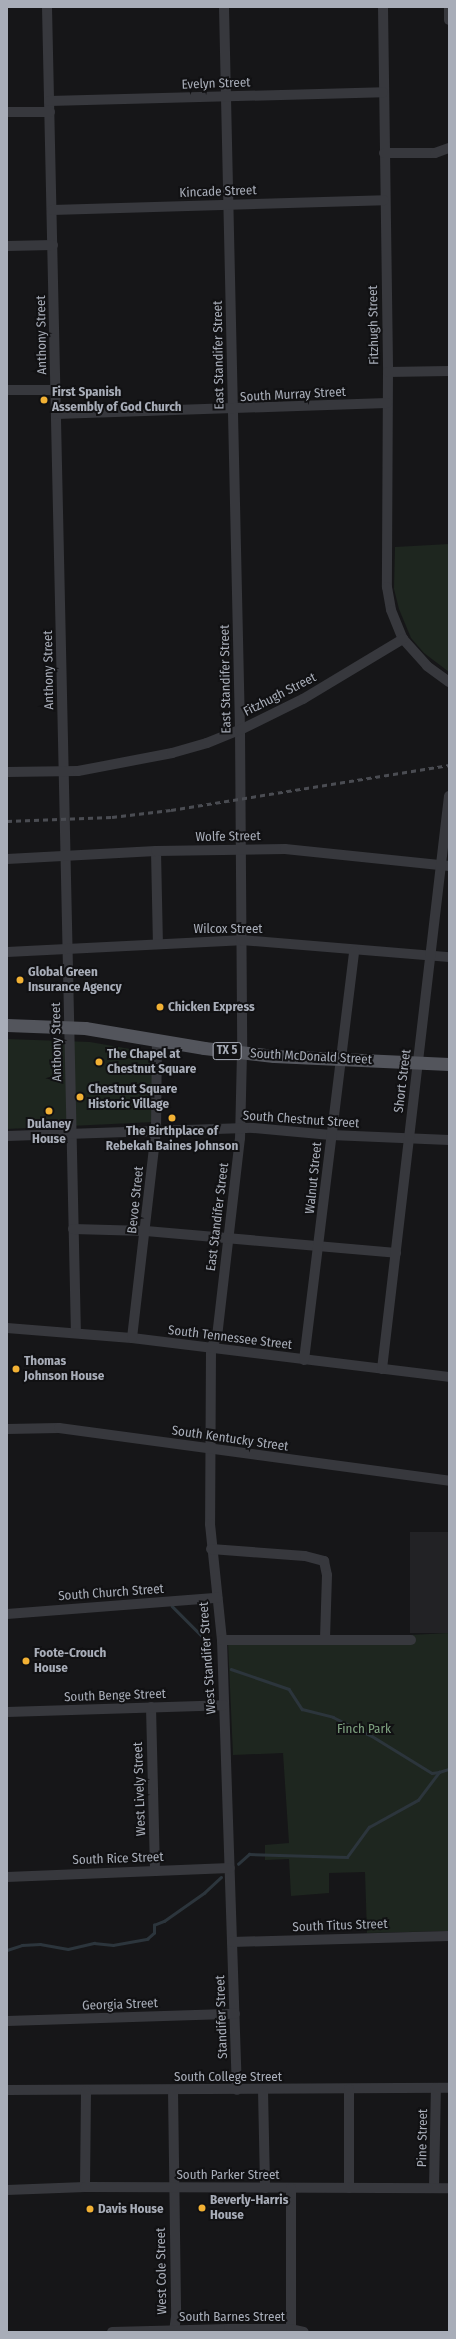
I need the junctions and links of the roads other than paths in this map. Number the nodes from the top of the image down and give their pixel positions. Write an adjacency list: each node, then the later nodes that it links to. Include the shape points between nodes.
1 (47, 7): 8 (street, Anthony Street)
2 (224, 7): 7 (street, East Standifer Street)
3 (383, 7): 6 (street, Fitzhugh Street)
4 (449, 7): 5 (street)
5 (449, 20)
6 (383, 92): 7 (street, Evelyn Street); 11 (street, Fitzhugh Street)
7 (227, 97): 8 (street, Evelyn Street); 13 (street, East Standifer Street)
8 (50, 106): 9 (street, Evelyn Street); 14 (street, Anthony Street)
9 (7, 112)
10 (449, 148): 11 (street, via 436,153)
11 (384, 153): 12 (street, Fitzhugh Street)
12 (384, 200): 13 (street, Kincade Street); 18 (street, Fitzhugh Street)
13 (229, 204): 14 (street, Kincade Street); 22 (street, East Standifer Street)
14 (52, 210): 15 (street, Anthony Street)
15 (53, 245): 16 (street); 20 (street, Anthony Street)
16 (7, 246)
17 (449, 371): 18 (street)
18 (388, 372): 21 (street, Fitzhugh Street)
19 (7, 390): 20 (street)
20 (56, 390): 23 (street, Anthony Street)
21 (387, 403): 22 (street, South Murray Street); 24 (street, Fitzhugh Street, via 387,586 391,610)
22 (233, 410): 23 (street, South Murray Street); 26 (street, East Standifer Street)
23 (56, 414): 28 (street, Anthony Street)
24 (403, 639): 25 (street, Fitzhugh Street, via 427,666); 26 (street, Fitzhugh Street, via 303,699)
25 (449, 682)
26 (240, 730): 28 (street, Fitzhugh Street, via 172,753); 30 (street, East Standifer Street)
27 (7, 772): 28 (street, Fitzhugh Street)
28 (65, 772): 32 (street, Anthony Street)
29 (449, 796): 34 (street, Short Street)
30 (240, 849): 31 (street, Wolfe Street); 34 (street, Wolfe Street, via 338,853); 35 (street, East Standifer Street)
31 (156, 851): 32 (street, Wolfe Street); 36 (street)
32 (67, 856): 33 (street, Wolfe Street); 37 (street, Anthony Street)
33 (7, 859)
34 (445, 865): 40 (street, Short Street)
35 (241, 940): 36 (street, Wilcox Street); 38 (street, Wilcox Street); 45 (street, East Standifer Street)
36 (158, 944): 37 (street, Wilcox Street)
37 (69, 949): 39 (street, Wilcox Street); 43 (street, Anthony Street)
38 (354, 951): 40 (street, Wilcox Street); 46 (street, Walnut Street)
39 (7, 952)
40 (430, 956): 41 (street, Wilcox Street); 47 (street, Short Street)
41 (449, 957)
42 (7, 1025): 43 (main road, South McDonald Street / TX 5)
43 (70, 1027): 44 (main road, South McDonald Street / TX 5); 51 (street, Anthony Street)
44 (157, 1039): 45 (main road, South McDonald Street / TX 5); 50 (street, Bevoe Street)
45 (242, 1052): 46 (main road, South McDonald Street / TX 5); 49 (street, East Standifer Street)
46 (341, 1059): 47 (main road, South McDonald Street / TX 5); 52 (street, Walnut Street)
47 (419, 1063): 48 (main road, South McDonald Street / TX 5); 54 (street, Short Street)
48 (449, 1064)
49 (241, 1128): 50 (street, South Chestnut Street); 52 (street, South Chestnut Street); 58 (street, East Standifer Street)
50 (156, 1131): 51 (street, South Chestnut Street); 57 (street, Bevoe Street)
51 (72, 1134): 53 (street, South Chestnut Street); 56 (street, Anthony Street)
52 (331, 1135): 54 (street, South Chestnut Street); 59 (street, Walnut Street)
53 (7, 1136)
54 (409, 1139): 55 (street, South Chestnut Street); 60 (street, Short Street)
55 (449, 1140)
56 (73, 1229): 57 (street); 62 (street, Anthony Street)
57 (146, 1231): 58 (street); 63 (street, Bevoe Street)
58 (228, 1238): 59 (street); 64 (street, East Standifer Street, via 217,1337)
59 (319, 1245): 60 (street); 65 (street, Walnut Street)
60 (396, 1253): 66 (street, Short Street)
61 (7, 1328): 62 (street, South Tennessee Street)
62 (76, 1333): 63 (street, South Tennessee Street)
63 (132, 1338): 64 (street, South Tennessee Street)
64 (211, 1348): 65 (street, South Tennessee Street); 69 (street, West Standifer Street)
65 (304, 1360): 66 (street, South Tennessee Street)
66 (382, 1369): 67 (street, South Tennessee Street)
67 (449, 1377)
68 (7, 1429): 69 (street, South Kentucky Street, via 59,1428)
69 (210, 1450): 70 (street, South Kentucky Street); 71 (street, West Standifer Street)
70 (449, 1481)
71 (211, 1549): 72 (street, West Standifer Street); 74 (street, via 305,1556 324,1561 327,1575)
72 (217, 1598): 73 (street, South Church Street); 75 (street, West Standifer Street)
73 (7, 1614)
74 (325, 1639): 75 (street); 76 (street)
75 (222, 1640): 77 (street, West Standifer Street)
76 (411, 1640)
77 (224, 1705): 78 (street, South Benge Street); 80 (street, West Standifer Street)
78 (151, 1708): 79 (street, South Benge Street); 81 (street, West Lively Street)
79 (7, 1712)
80 (230, 1868): 81 (street, South Rice Street); 84 (street, West Standifer Street)
81 (155, 1871): 82 (street, South Rice Street)
82 (7, 1877)
83 (449, 1936): 84 (street, South Titus Street)
84 (232, 1942): 85 (street, Standifer Street)
85 (235, 2014): 86 (street, Georgia Street); 92 (street, Standifer Street)
86 (7, 2021)
87 (436, 2088): 88 (street, South College Street); 89 (street, South College Street); 100 (street, Pine Street)
88 (449, 2088)
89 (349, 2089): 93 (street, South College Street); 99 (street)
90 (7, 2090): 94 (street, South College Street)
91 (173, 2090): 92 (street, South College Street); 94 (street, South College Street); 96 (street, West Cole Street)
92 (237, 2090): 93 (street, South College Street)
93 (264, 2090): 97 (street)
94 (86, 2091): 95 (street)
95 (85, 2187): 96 (street, South Parker Street); 102 (street, South Parker Street)
96 (174, 2188): 97 (street, South Parker Street); 104 (street, West Cole Street)
97 (265, 2188): 98 (street, South Parker Street)
98 (291, 2188): 99 (street, South Parker Street); 103 (street)
99 (349, 2188): 100 (street, South Parker Street)
100 (434, 2188): 101 (street, South Parker Street)
101 (449, 2188)
102 (7, 2190)
103 (291, 2329): 104 (street, South Barnes Street); 106 (street, South Barnes Street)
104 (174, 2331): 105 (street, South Barnes Street)
105 (112, 2332)
106 (304, 2332)

